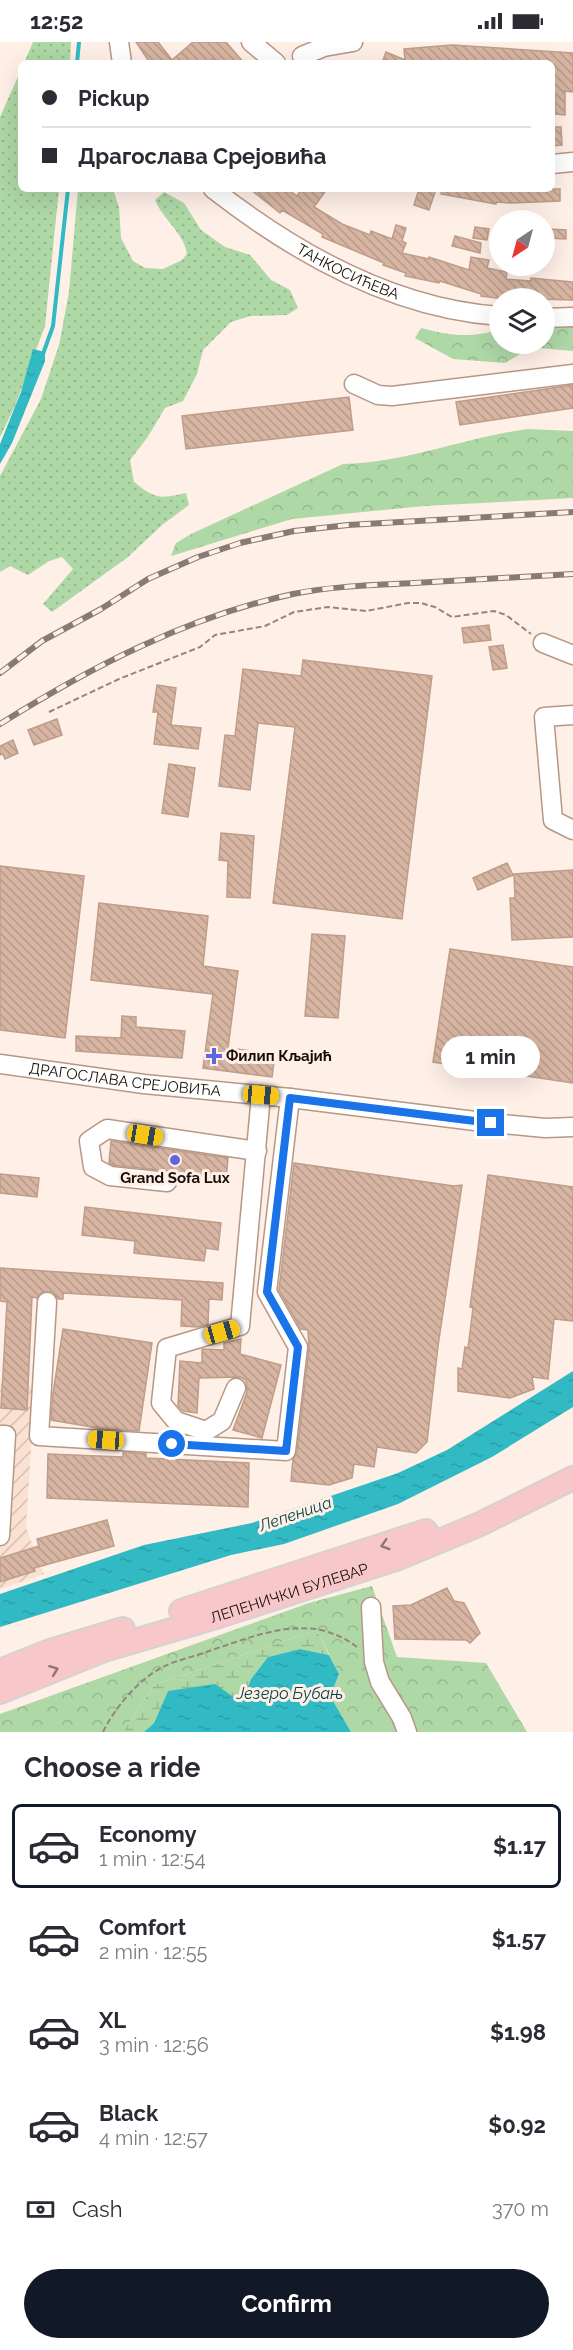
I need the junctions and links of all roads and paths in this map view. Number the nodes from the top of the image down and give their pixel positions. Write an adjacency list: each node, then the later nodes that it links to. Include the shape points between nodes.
1 (119, 42): 5 (street)
2 (251, 42): 6 (street)
3 (352, 42): 4 (street)
4 (301, 54)
5 (122, 60)
6 (272, 60)
7 (573, 162): 8 (street)
8 (555, 164)
9 (217, 192): 10 (street, ТАНКОСИЋЕВА, via 294,246 354,277 425,303)
10 (489, 315)
11 (573, 317): 12 (street)
12 (555, 318)
13 (573, 374): 14 (street, via 392,396 378,395)
14 (354, 384)
15 (543, 643): 16 (street); 17 (path, via 506,615 494,612 453,617 421,603 366,610 328,607 294,612 265,626 215,635 200,647)
16 (573, 655)
17 (49, 712)
18 (573, 715): 19 (street, via 544,717 554,820)
19 (573, 830)
20 (1, 1066): 21 (street, ДРАГОСЛАВА СРЕЈОВИЋА)
21 (261, 1095): 22 (street, ДРАГОСЛАВА СРЕЈОВИЋА); 24 (street)
22 (290, 1098): 23 (street, ДРАГОСЛАВА СРЕЈОВИЋА, via 528,1127); 26 (street, via 267,1292 298,1347 286,1451 39,1436)
23 (573, 1127)
24 (257, 1151): 25 (street, via 107,1129 89,1141 93,1167 110,1176); 27 (street, via 240,1326 167,1348 161,1403 176,1421 206,1431 222,1421)
25 (167, 1182)
26 (47, 1302)
27 (236, 1388)
28 (0, 1435): 31 (street, via 6,1435)
29 (573, 1462): 34 (main road, ЛЕПЕНИЧКИ БУЛЕВАР, one-way to 34, via 471,1513 425,1531 60,1648)
30 (573, 1478): 35 (main road, ЛЕПЕНИЧКИ БУЛЕВАР, one-way to 30, via 104,1650 396,1558 478,1525)
31 (0, 1536)
32 (371, 1607): 33 (street)
33 (374, 1662): 36 (path, via 336,1633 308,1627 270,1630 161,1668 115,1710); 37 (street, via 380,1682)
34 (0, 1671)
35 (0, 1692)
36 (103, 1732)
37 (407, 1732)

